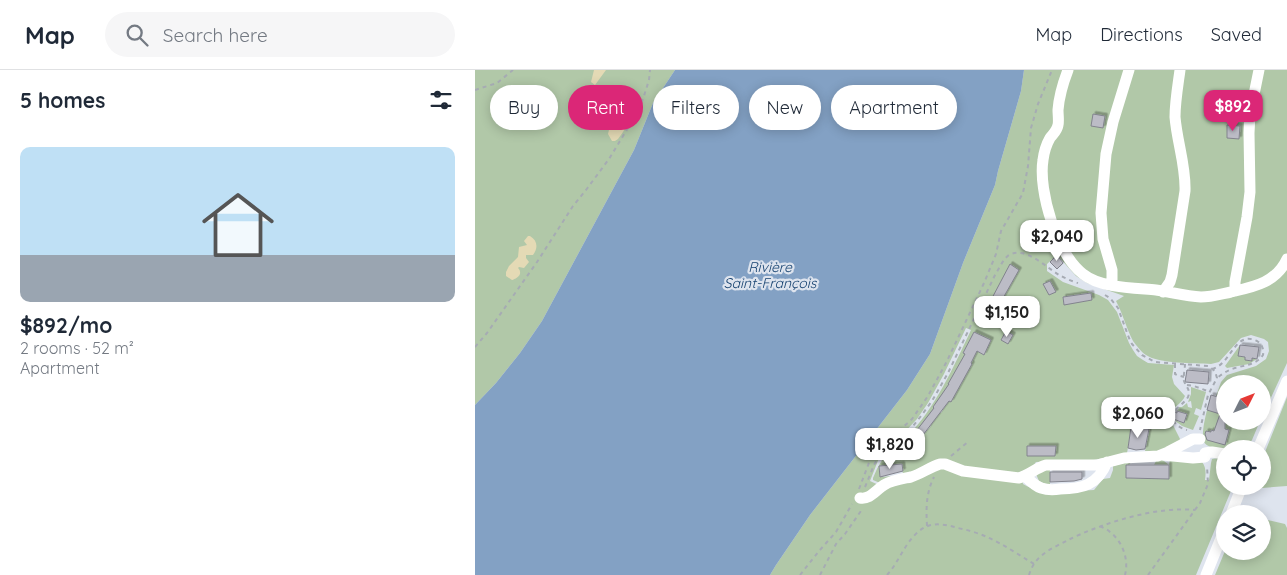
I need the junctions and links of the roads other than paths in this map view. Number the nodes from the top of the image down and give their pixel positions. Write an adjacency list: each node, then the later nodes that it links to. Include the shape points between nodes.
1 (1068, 70): 6 (street, via 1059,103 1058,127 1043,159 1044,195 1054,228 1070,260 1083,275)
2 (1129, 70): 6 (street, via 1106,154 1101,212 1103,238 1112,270)
3 (1180, 70): 8 (street, via 1175,117 1185,191 1172,275)
4 (1259, 70): 7 (street, via 1250,114 1250,192)
5 (1287, 259): 7 (street, via 1273,277 1259,286)
6 (1111, 285): 8 (street)
7 (1235, 291): 8 (street, via 1203,297)
8 (1163, 292)
9 (1287, 381): 11 (street)
10 (1200, 435): 13 (street)
11 (1262, 440)
12 (1216, 453): 13 (street, via 1193,458)
13 (1161, 455): 14 (street)
14 (1107, 462): 15 (street, via 1085,466 1046,465); 15 (street, via 1099,476 1081,488 1048,490)
15 (1025, 476): 16 (street, via 963,471 943,464 891,481 870,497)
16 (859, 497)
17 (1216, 550): 18 (street)
18 (1206, 575)

